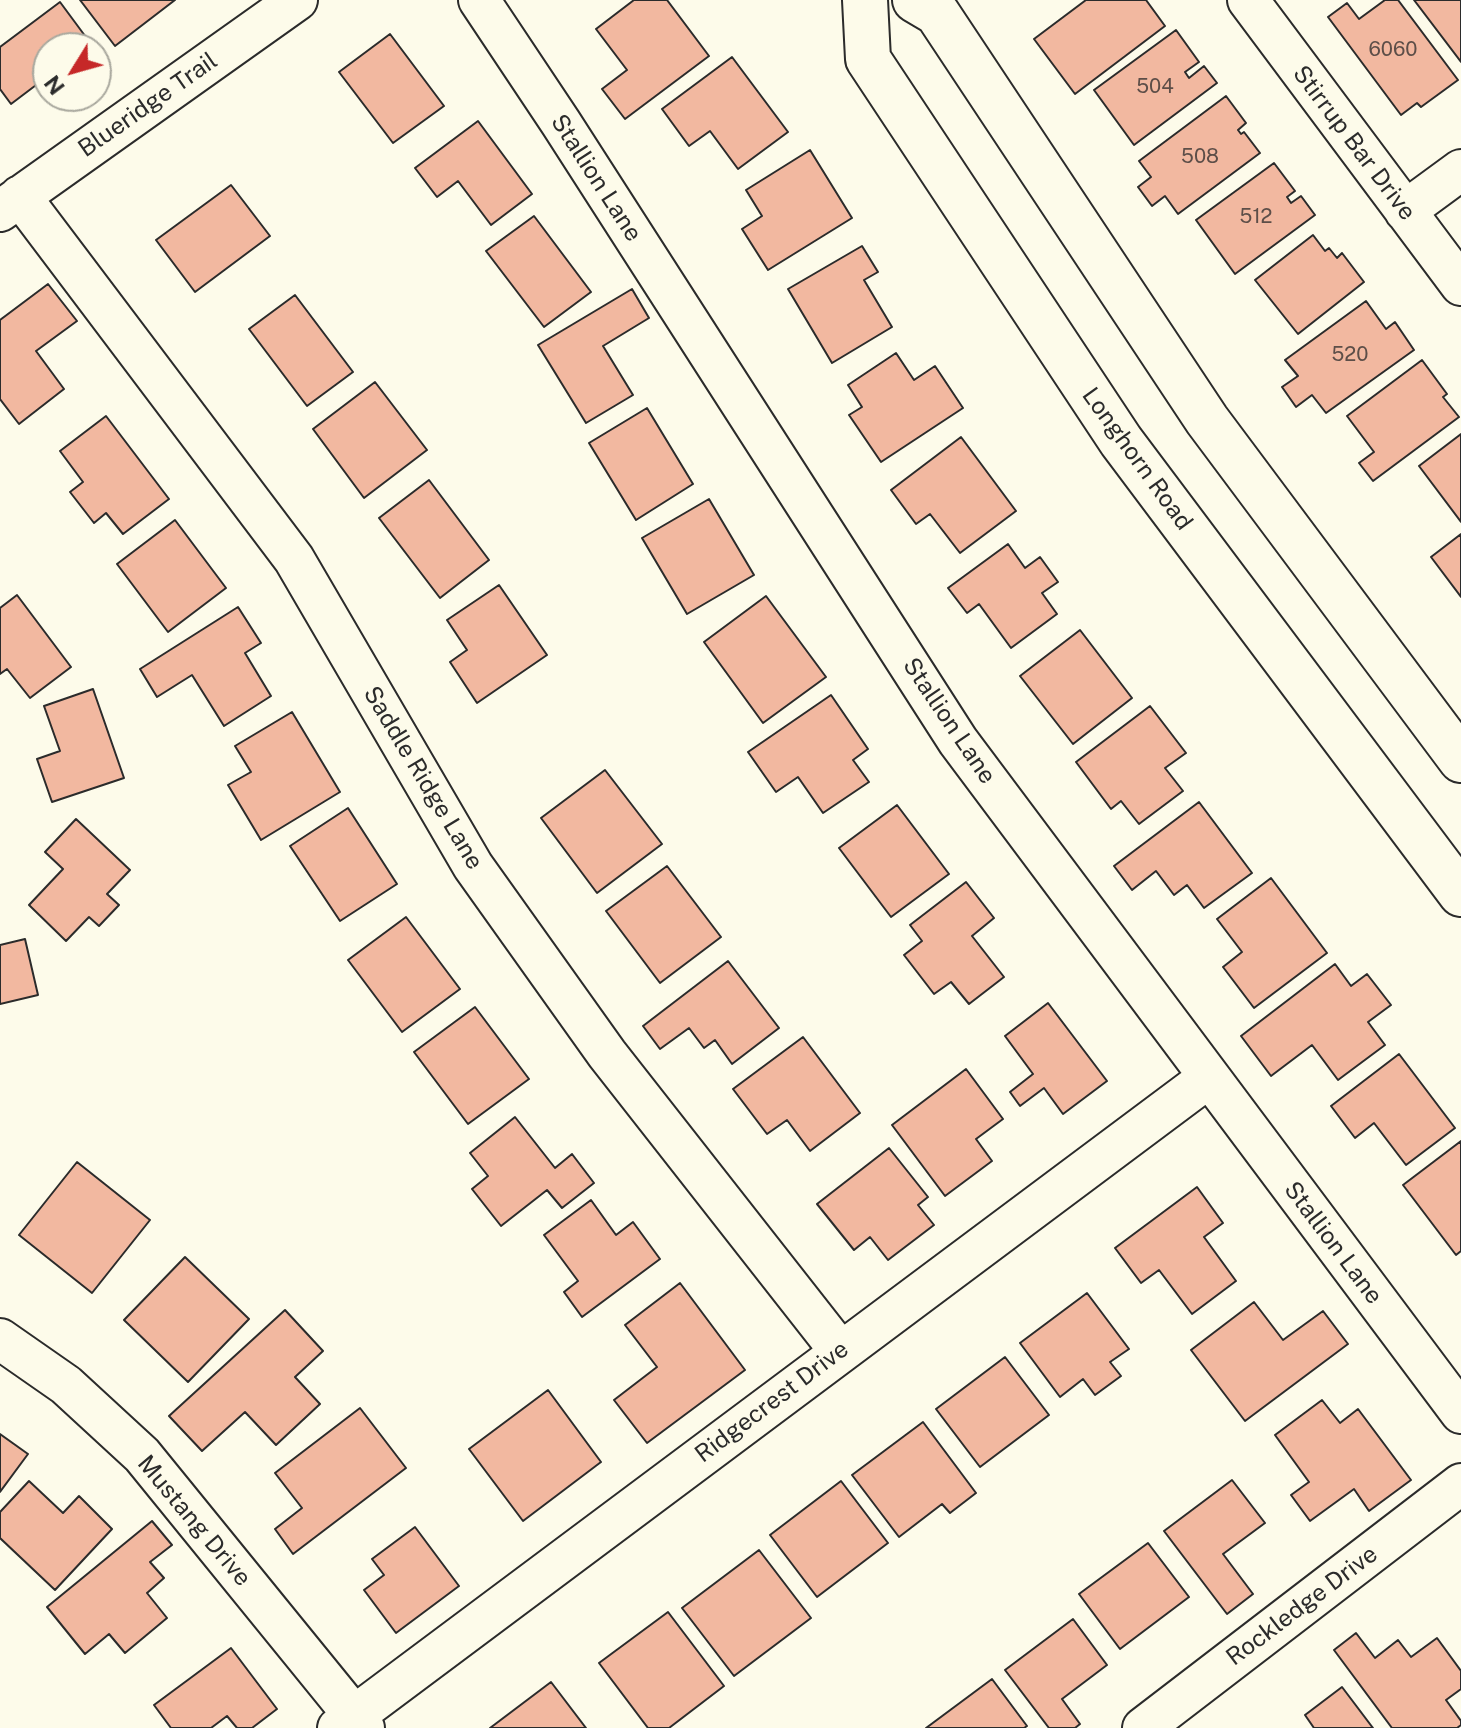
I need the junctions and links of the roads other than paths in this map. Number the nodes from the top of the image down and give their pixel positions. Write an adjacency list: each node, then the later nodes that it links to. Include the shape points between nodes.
1 (297, 0): 7 (street, Blueridge Trail)
2 (479, 0): 12 (street, Stallion Lane, via 958,741)
3 (865, 0): 11 (main road, Longhorn Road, via 868,59 1121,441)
4 (1248, 0): 8 (street, Stirrup Bar Drive)
5 (936, 4): 10 (main road, via 1207,420)
6 (1461, 170): 8 (street)
7 (10, 203): 14 (street, Saddle Ridge Lane, via 294,559 482,879 607,1054)
8 (1405, 211): 9 (street, Stirrup Bar Drive)
9 (1461, 285)
10 (1461, 760)
11 (1461, 894)
12 (1208, 1078): 14 (street, Ridgecrest Drive); 15 (street, Stallion Lane)
13 (0, 1339): 17 (street, Mustang Drive, via 66,1385 142,1455)
14 (840, 1351): 17 (street, Ridgecrest Drive)
15 (1461, 1413)
16 (1461, 1484): 18 (street, Rockledge Drive)
17 (352, 1724)
18 (1143, 1728)

